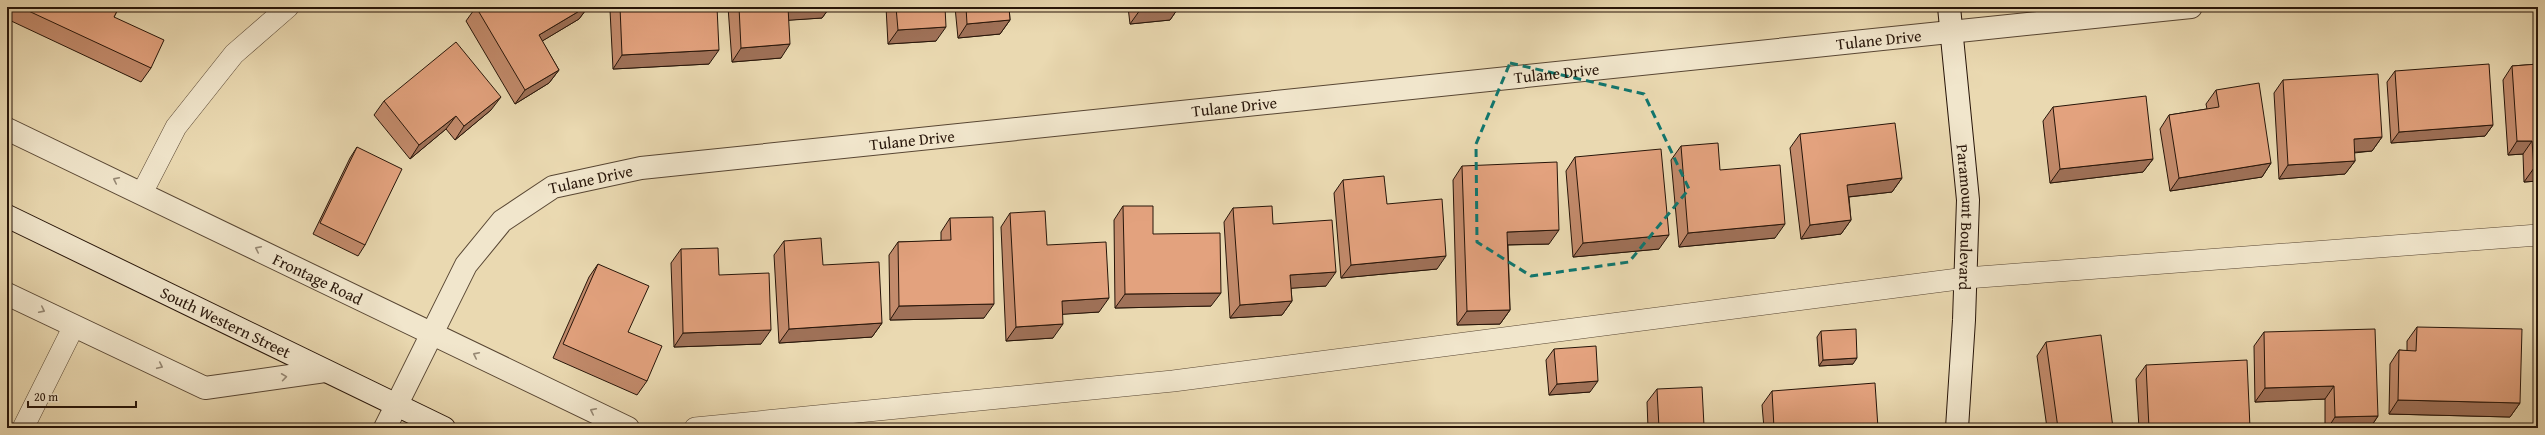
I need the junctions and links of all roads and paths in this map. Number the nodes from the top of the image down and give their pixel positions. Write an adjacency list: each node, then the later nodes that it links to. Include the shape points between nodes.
1 (288, 7): 6 (lane, via 234,54 181,121)
2 (1949, 7): 4 (street, Paramount Boulevard)
3 (2191, 7): 4 (street, Tulane Drive)
4 (1952, 31): 9 (street, Paramount Boulevard, via 1968,200); 12 (street, Tulane Drive, via 641,168 553,187 502,221 466,265)
5 (7, 128): 6 (street, Frontage Road, one-way to 5)
6 (142, 193): 12 (street, Frontage Road, one-way to 6)
7 (7, 216): 13 (street, South Western Street)
8 (2538, 235): 9 (lane)
9 (1966, 278): 19 (lane, via 1173,381); 20 (street, Paramount Boulevard)
10 (7, 294): 11 (street, one-way to 11)
11 (74, 326): 13 (street, one-way to 13, via 205,388); 15 (lane)
12 (432, 333): 14 (street, Tulane Drive); 18 (street, Frontage Road, one-way to 12)
13 (325, 371): 14 (street, South Western Street)
14 (396, 406): 16 (street, Tulane Drive); 17 (street, South Western Street)
15 (23, 428)
16 (385, 428)
17 (444, 428)
18 (628, 428)
19 (695, 428)
20 (1957, 428)

